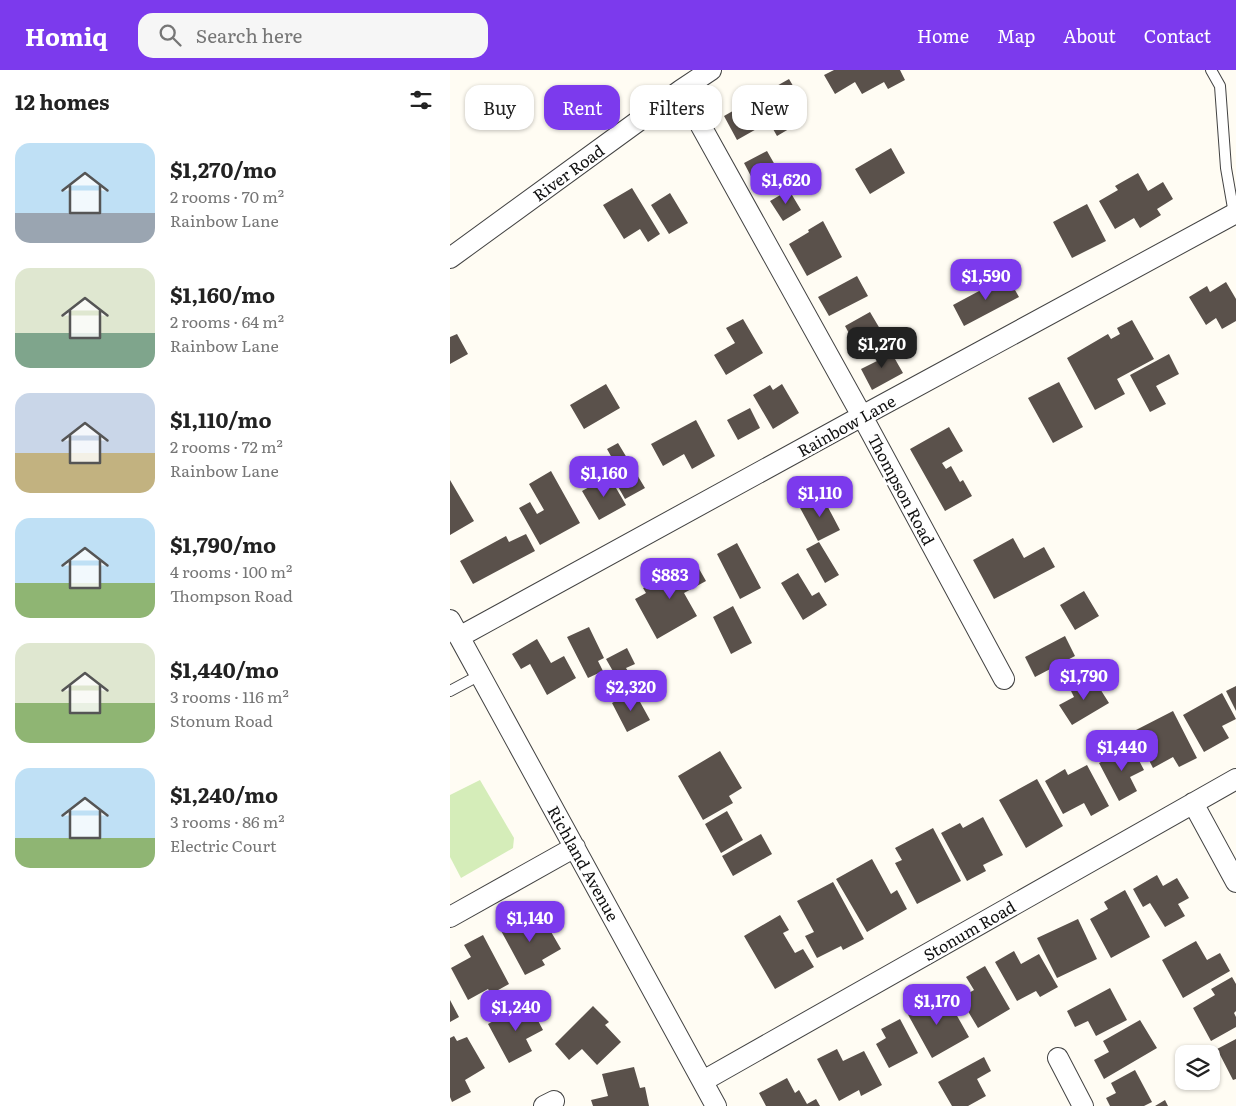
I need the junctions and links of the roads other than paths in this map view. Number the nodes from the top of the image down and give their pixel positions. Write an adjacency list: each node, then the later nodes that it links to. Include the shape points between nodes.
1 (711, 70): 3 (street, River Road)
2 (1210, 70): 6 (lane, via 1220,86 1226,168)
3 (688, 85)
4 (630, 127): 7 (street, River Road)
5 (703, 130): 8 (street, Thompson Road)
6 (1234, 214): 8 (street, Rainbow Lane)
7 (450, 258)
8 (862, 416): 9 (street, Rainbow Lane); 11 (street, Thompson Road)
9 (455, 628): 10 (street, Richland Avenue)
10 (480, 674): 12 (lane); 15 (street, Richland Avenue)
11 (1004, 679)
12 (450, 691)
13 (1236, 780): 14 (street, Stonum Road)
14 (1193, 803): 16 (street); 19 (street, Stonum Road)
15 (575, 847): 17 (street); 19 (street, Richland Avenue)
16 (1236, 882)
17 (450, 917)
18 (1058, 1058): 21 (street)
19 (703, 1081): 20 (street, Richland Avenue)
20 (716, 1106)
21 (1083, 1106)

